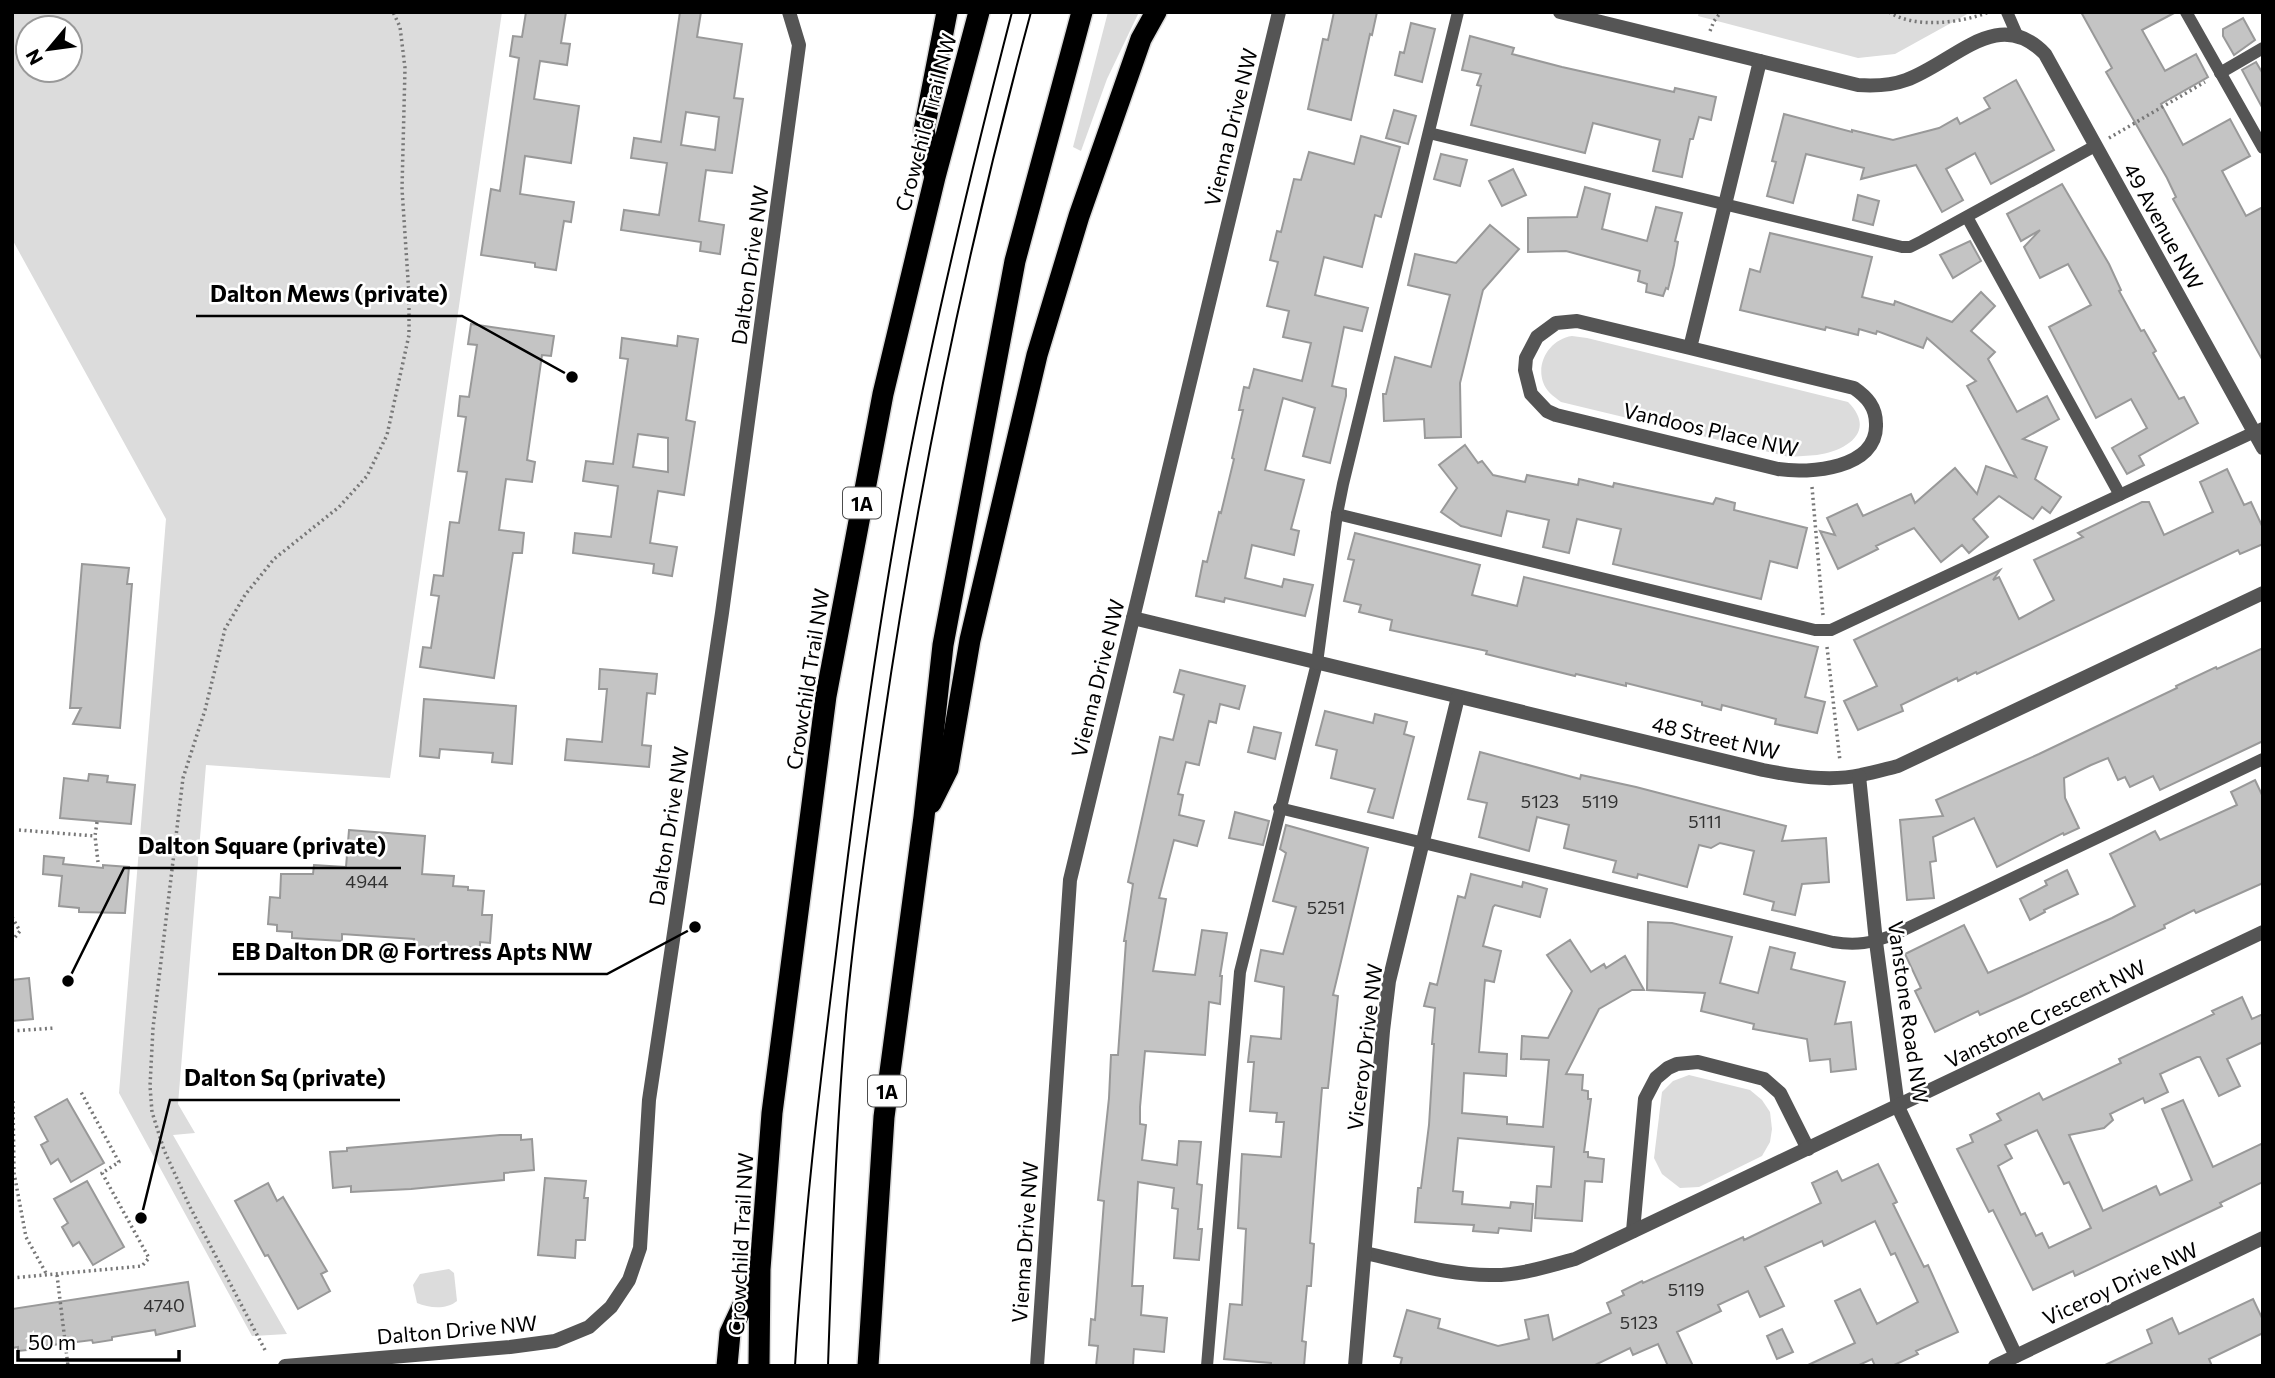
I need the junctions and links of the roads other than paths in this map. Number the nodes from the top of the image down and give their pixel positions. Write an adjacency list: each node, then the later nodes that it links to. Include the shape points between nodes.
1 (789, 12): 44 (street, Dalton Drive NW, via 799,45 726,586 649,1100 640,1248 629,1280 611,1307 589,1327 555,1341)
2 (947, 12): 18 (highway, via 924,130)
3 (979, 12): 18 (highway, Crowchild Trail NW / 1A)
4 (1082, 12): 33 (highway, 1A, via 1014,261 943,645)
5 (1156, 12): 33 (highway, via 1141,39 1037,355 970,640 948,769)
6 (1279, 12): 27 (street, Vienna Drive NW)
7 (1458, 12): 15 (lane)
8 (1560, 12): 13 (street)
9 (2007, 12): 11 (lane)
10 (2186, 12): 14 (lane)
11 (2017, 35): 13 (street, via 1990,36 1919,75 1887,85 1858,85); 16 (street, 49 Avenue NW, via 2045,54)
12 (2263, 48): 14 (lane)
13 (1760, 61): 19 (street)
14 (2220, 73): 17 (lane)
15 (1429, 133): 19 (lane); 25 (lane)
16 (2095, 146): 20 (lane); 22 (street, 49 Avenue NW)
17 (2263, 148)
18 (935, 177): 42 (highway, Crowchild Trail NW / 1A, via 883,394 826,695 772,1113)
19 (1725, 204): 20 (lane, via 1902,247 1922,242); 21 (street)
20 (1967, 217): 24 (lane)
21 (1690, 348): 21 (street, Vandoos Place NW, via 1568,320 1537,337 1526,358 1526,382 1538,403 1556,415 1778,469 1825,469 1860,456 1873,441 1874,411 1854,388)
22 (2258, 430): 23 (street, 49 Avenue NW); 24 (lane)
23 (2263, 448)
24 (2120, 495): 25 (lane, via 1832,630 1815,630)
25 (1337, 514): 28 (lane)
26 (2263, 593): 31 (street, 48 Street NW, via 1898,766)
27 (1133, 618): 28 (street, 48 Street NW); 48 (street, Vienna Drive NW, via 1070,880)
28 (1317, 663): 29 (street, 48 Street NW); 32 (lane)
29 (1458, 697): 31 (street, 48 Street NW, via 1763,771 1799,777); 34 (street, Viceroy Drive NW)
30 (2263, 759): 36 (lane)
31 (1859, 776): 36 (street, Vanstone Road NW)
32 (1279, 808): 34 (lane); 49 (lane, via 1240,972)
33 (924, 817): 47 (highway, 1A, via 884,1117)
34 (1423, 842): 36 (lane, via 1833,942); 41 (street, Viceroy Drive NW, via 1389,981)
35 (2263, 932): 37 (street, Vanstone Crescent NW)
36 (1876, 942): 37 (street, Vanstone Road NW)
37 (1898, 1107): 38 (street, Vanstone Crescent NW); 43 (street, Vanstone Road NW)
38 (1808, 1149): 39 (street, Vanstone Crescent NW); 39 (street, via 1780,1093 1764,1079 1698,1062 1677,1064 1656,1078 1645,1099)
39 (1633, 1231): 41 (street, Vanstone Crescent NW, via 1574,1259 1493,1275 1453,1273)
40 (2263, 1238): 43 (street, Viceroy Drive NW)
41 (1365, 1253): 50 (street, Viceroy Drive NW)
42 (760, 1269): 45 (highway, via 730,1333); 46 (highway, Crowchild Trail NW / 1A)
43 (2015, 1356): 51 (street, Viceroy Drive NW)
44 (285, 1366)
45 (727, 1366)
46 (760, 1366)
47 (868, 1366)
48 (1037, 1366)
49 (1207, 1366)
50 (1355, 1366)
51 (1995, 1366)

